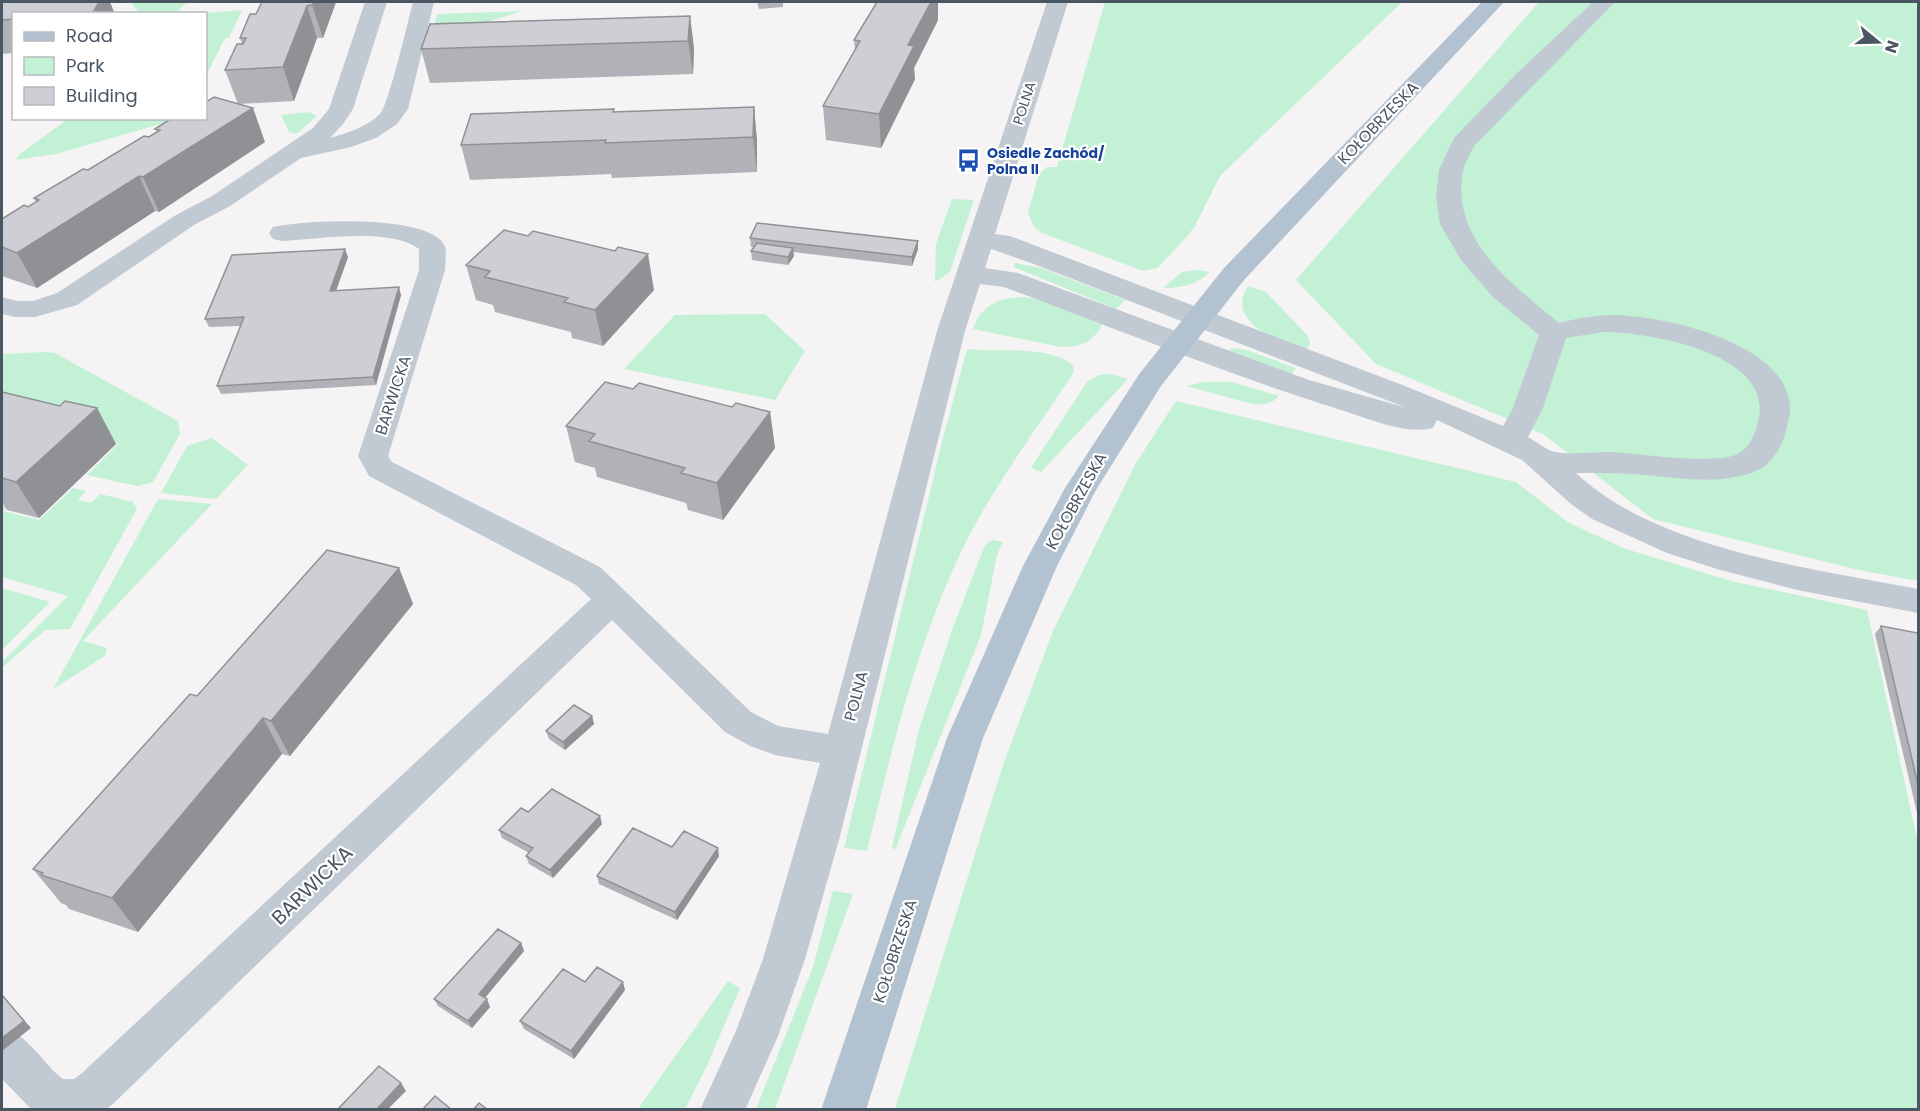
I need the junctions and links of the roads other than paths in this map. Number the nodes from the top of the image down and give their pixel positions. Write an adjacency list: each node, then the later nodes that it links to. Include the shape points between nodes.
1 (376, 2): 6 (street, via 341,109 321,133)
2 (424, 2): 6 (street, via 392,118 364,133)
3 (1057, 2): 8 (street, POLNA)
4 (1493, 2): 11 (main road, KOŁOBRZESKA, via 1234,274)
5 (1605, 2): 12 (street, via 1463,143 1451,170 1453,224 1474,260 1503,291)
6 (291, 155): 10 (street, via 67,298 34,309)
7 (282, 233): 15 (street, BARWICKA, via 389,230 428,241 434,254 432,270 374,460 385,472 579,571)
8 (980, 240): 9 (street, POLNA); 11 (street, via 1001,242)
9 (969, 275): 11 (street, via 1008,279); 17 (street, POLNA)
10 (2, 305)
11 (1189, 330): 13 (street, via 1299,387 1391,415); 20 (main road, KOŁOBRZESKA, via 1144,388 1081,488 1004,645 965,738)
12 (1554, 333): 13 (street, via 1528,408); 14 (street, via 1588,324 1655,327 1704,341 1745,359 1774,397 1773,430 1764,448 1748,462 1724,467 1703,470)
13 (1502, 439): 14 (street, via 1522,446)
14 (1546, 463): 16 (street, via 1594,506 1680,546 1787,576)
15 (612, 599): 17 (street, BARWICKA, via 738,722 755,733 793,746); 18 (street, BARWICKA, via 98,1088 77,1100 60,1101 48,1096)
16 (1918, 601)
17 (841, 750): 19 (street, POLNA, via 783,958 756,1036)
18 (4, 1049)
19 (722, 1110)
20 (843, 1110)

